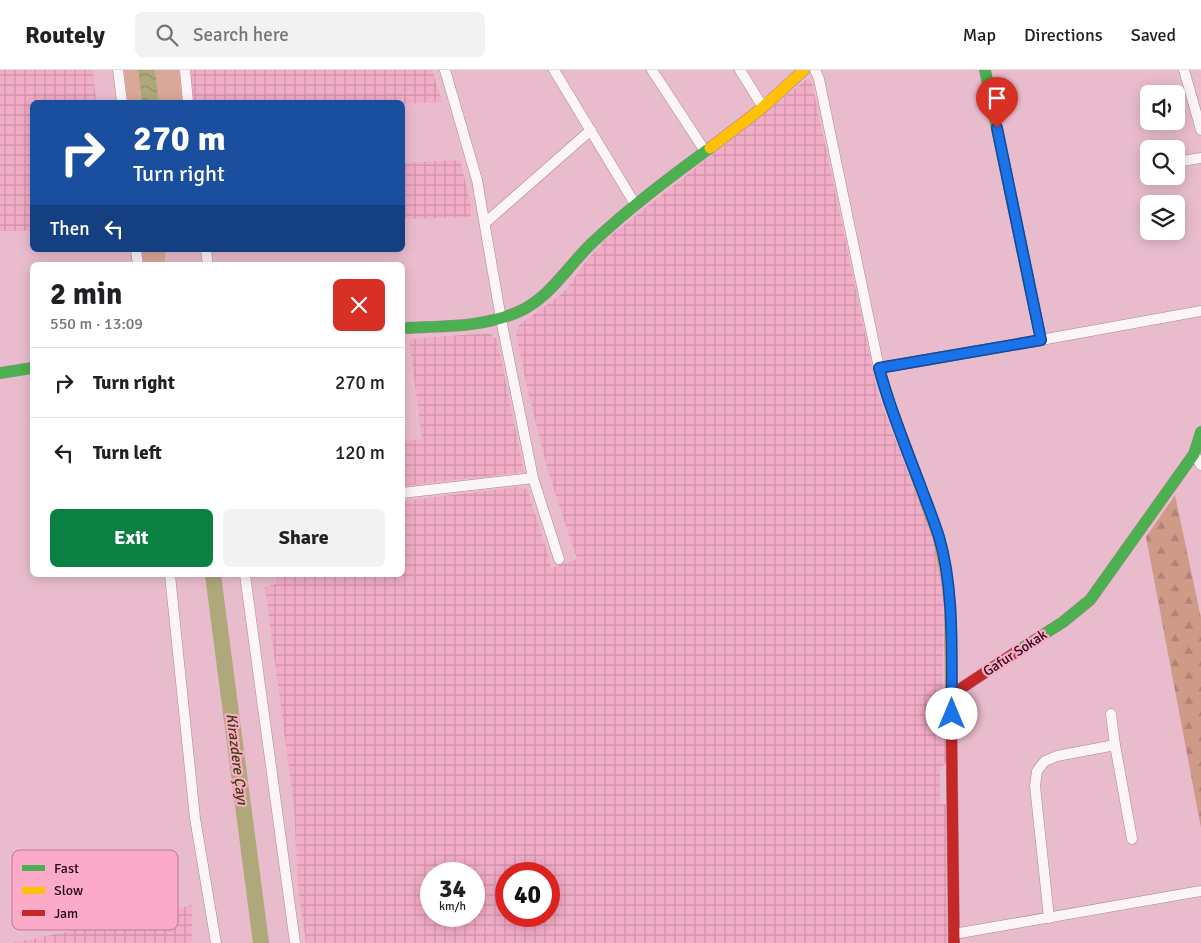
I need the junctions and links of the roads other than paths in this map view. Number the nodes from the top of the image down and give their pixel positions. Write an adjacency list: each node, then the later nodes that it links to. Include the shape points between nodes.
1 (118, 70): 11 (street)
2 (184, 70): 12 (street)
3 (445, 70): 20 (street, via 477,180)
4 (554, 70): 14 (street)
5 (652, 70): 16 (street)
6 (740, 70): 13 (street)
7 (804, 70): 13 (street)
8 (815, 70): 26 (street)
9 (985, 70): 24 (street)
10 (1184, 70): 15 (street)
11 (122, 100)
12 (188, 100)
13 (763, 106): 16 (street)
14 (591, 130): 19 (street); 20 (street)
15 (1201, 130)
16 (705, 151): 19 (street)
17 (1201, 158): 18 (street)
18 (1185, 161)
19 (635, 204): 22 (street, via 598,237 544,295 520,312)
20 (485, 223): 22 (street)
21 (1201, 311): 24 (street)
22 (501, 319): 23 (street); 31 (street)
23 (405, 328)
24 (1041, 340): 26 (street)
25 (30, 368): 27 (street)
26 (879, 368): 36 (street, via 939,538 950,605)
27 (0, 373)
28 (1201, 432): 29 (street, Gafur Sokak)
29 (1194, 454): 30 (street); 36 (street, Gafur Sokak, via 1090,600 1063,622)
30 (1201, 465)
31 (533, 478): 32 (street); 33 (street)
32 (405, 493)
33 (559, 559)
34 (170, 577): 43 (street, via 195,818)
35 (245, 577): 44 (street)
36 (952, 695): 42 (street)
37 (1111, 714): 38 (street)
38 (1115, 745): 39 (street); 41 (street, via 1057,756 1045,761 1037,771 1035,786)
39 (1132, 839)
40 (1201, 891): 41 (street)
41 (1049, 918): 42 (street)
42 (954, 939)
43 (216, 943)
44 (294, 943)

